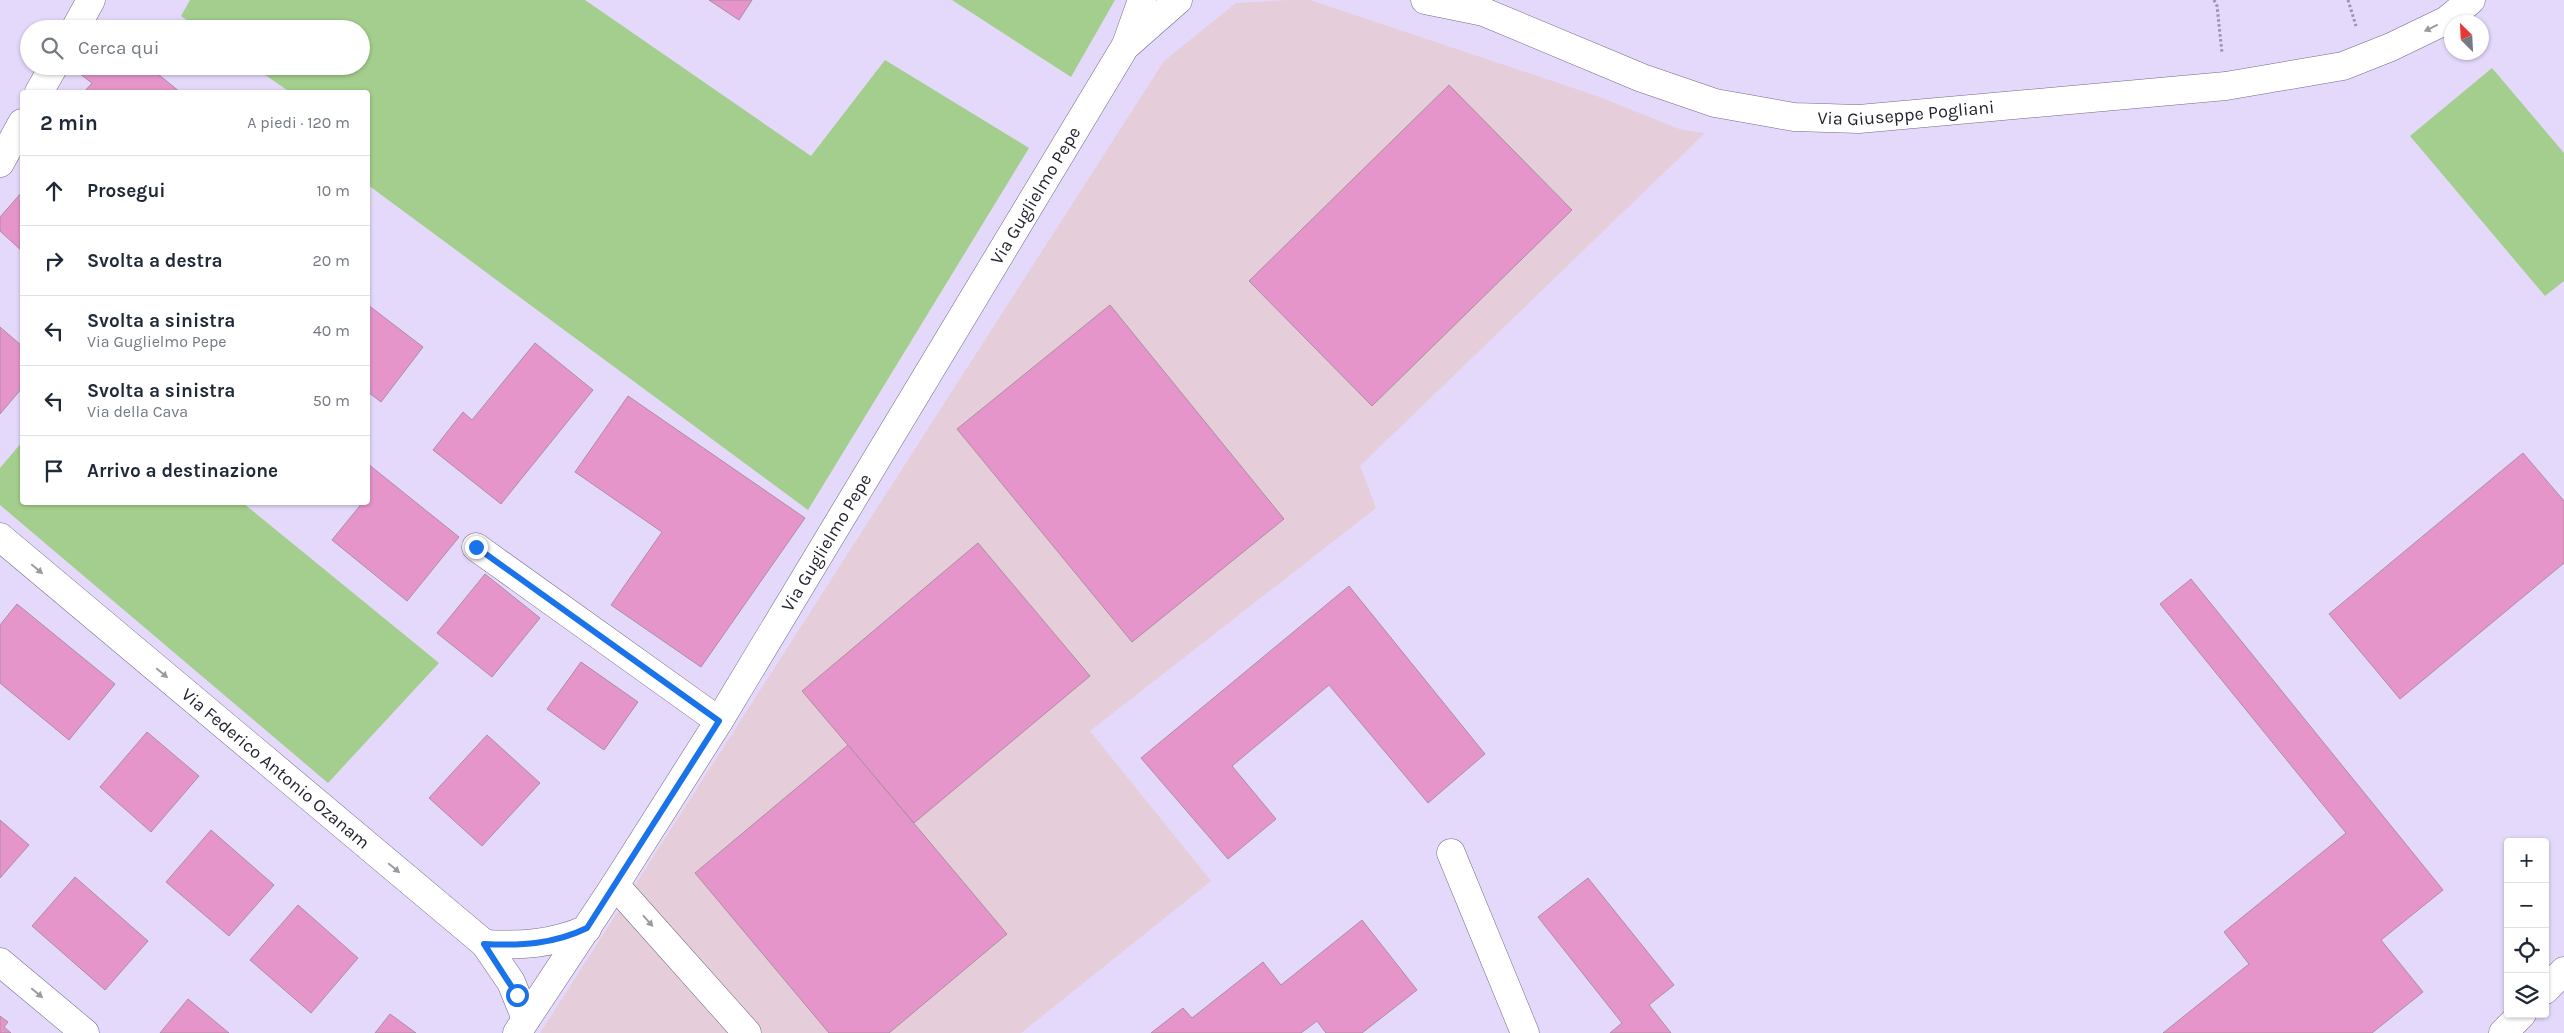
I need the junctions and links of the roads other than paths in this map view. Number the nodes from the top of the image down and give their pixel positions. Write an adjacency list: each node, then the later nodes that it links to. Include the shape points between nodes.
1 (91, 0): 7 (street)
2 (1142, 0): 8 (street, Via Guglielmo Pepe)
3 (1178, 0): 8 (street, Via Guglielmo Pepe)
4 (1425, 0): 6 (street, Via Giuseppe Pogliani)
5 (2470, 0): 6 (street, Via Giuseppe Pogliani, one-way to 6, via 2447,20 2343,66 2226,86 1859,119 1794,117 1715,102 1642,78)
6 (1478, 6)
7 (80, 20)
8 (1126, 45): 15 (street, Via Guglielmo Pepe)
9 (49, 75): 10 (street)
10 (40, 90)
11 (20, 127): 12 (street)
12 (0, 163)
13 (0, 537): 19 (street, Via Federico Antonio Ozanam, one-way to 19)
14 (476, 547): 15 (street)
15 (719, 721): 17 (street, Via Guglielmo Pepe)
16 (1451, 853): 27 (street)
17 (616, 885): 18 (street, Via Guglielmo Pepe); 26 (street, one-way to 26)
18 (587, 928): 19 (street, via 561,939 530,944); 24 (street, Via Guglielmo Pepe)
19 (484, 944): 24 (street, Via Federico Antonio Ozanam, via 510,982)
20 (0, 962): 25 (street, one-way to 25)
21 (2564, 971): 22 (street)
22 (2549, 986)
23 (2518, 1018): 28 (street)
24 (521, 1026)
25 (85, 1033)
26 (747, 1033)
27 (1525, 1033)
28 (2503, 1033)

